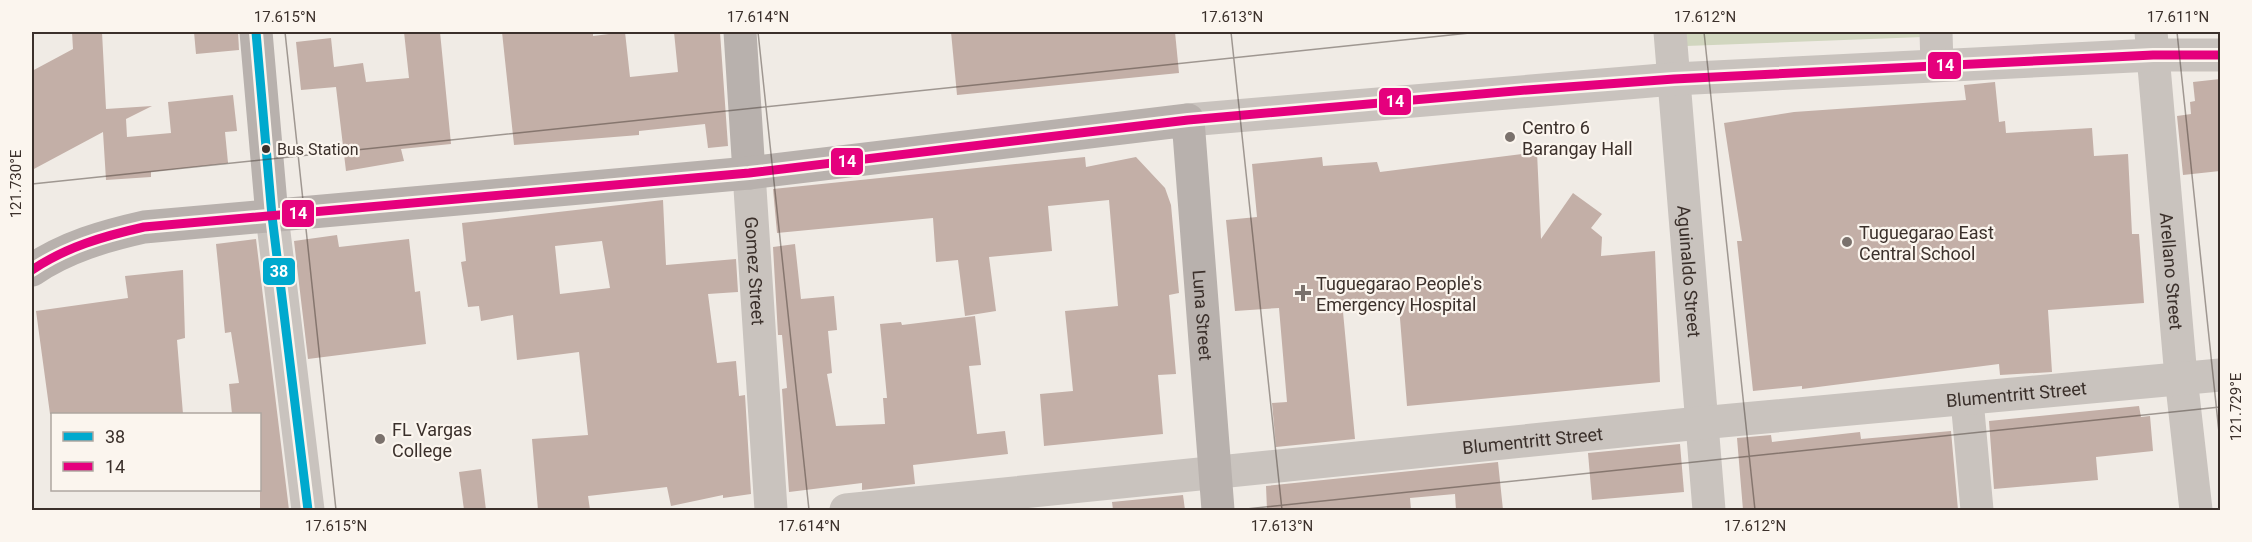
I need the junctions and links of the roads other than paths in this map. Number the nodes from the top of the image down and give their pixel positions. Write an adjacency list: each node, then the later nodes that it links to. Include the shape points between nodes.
1 (256, 32): 11 (main road)
2 (740, 32): 10 (main road, Gomez Street)
3 (1670, 32): 8 (street, Aguinaldo Street)
4 (1936, 32): 7 (street)
5 (2152, 43): 6 (street); 7 (street); 14 (street, Arellano Street)
6 (2220, 55)
7 (1937, 65): 8 (street)
8 (1674, 79): 9 (street); 16 (street, Aguinaldo Street)
9 (1188, 120): 10 (main road); 17 (main road, Luna Street)
10 (749, 173): 11 (main road); 19 (street, Gomez Street)
11 (272, 216): 12 (main road, via 144,227 68,249); 18 (street)
12 (32, 270)
13 (2220, 375): 14 (street, Blumentritt Street)
14 (2181, 377): 15 (street, Blumentritt Street); 24 (street, Arellano Street)
15 (1967, 400): 16 (street, Blumentritt Street); 23 (street)
16 (1700, 423): 17 (street, Blumentritt Street); 22 (street, Aguinaldo Street)
17 (1215, 475): 20 (street, Blumentritt Street); 21 (main road, Luna Street)
18 (308, 510)
19 (771, 510)
20 (846, 510)
21 (1218, 510)
22 (1709, 510)
23 (1977, 510)
24 (2196, 510)

